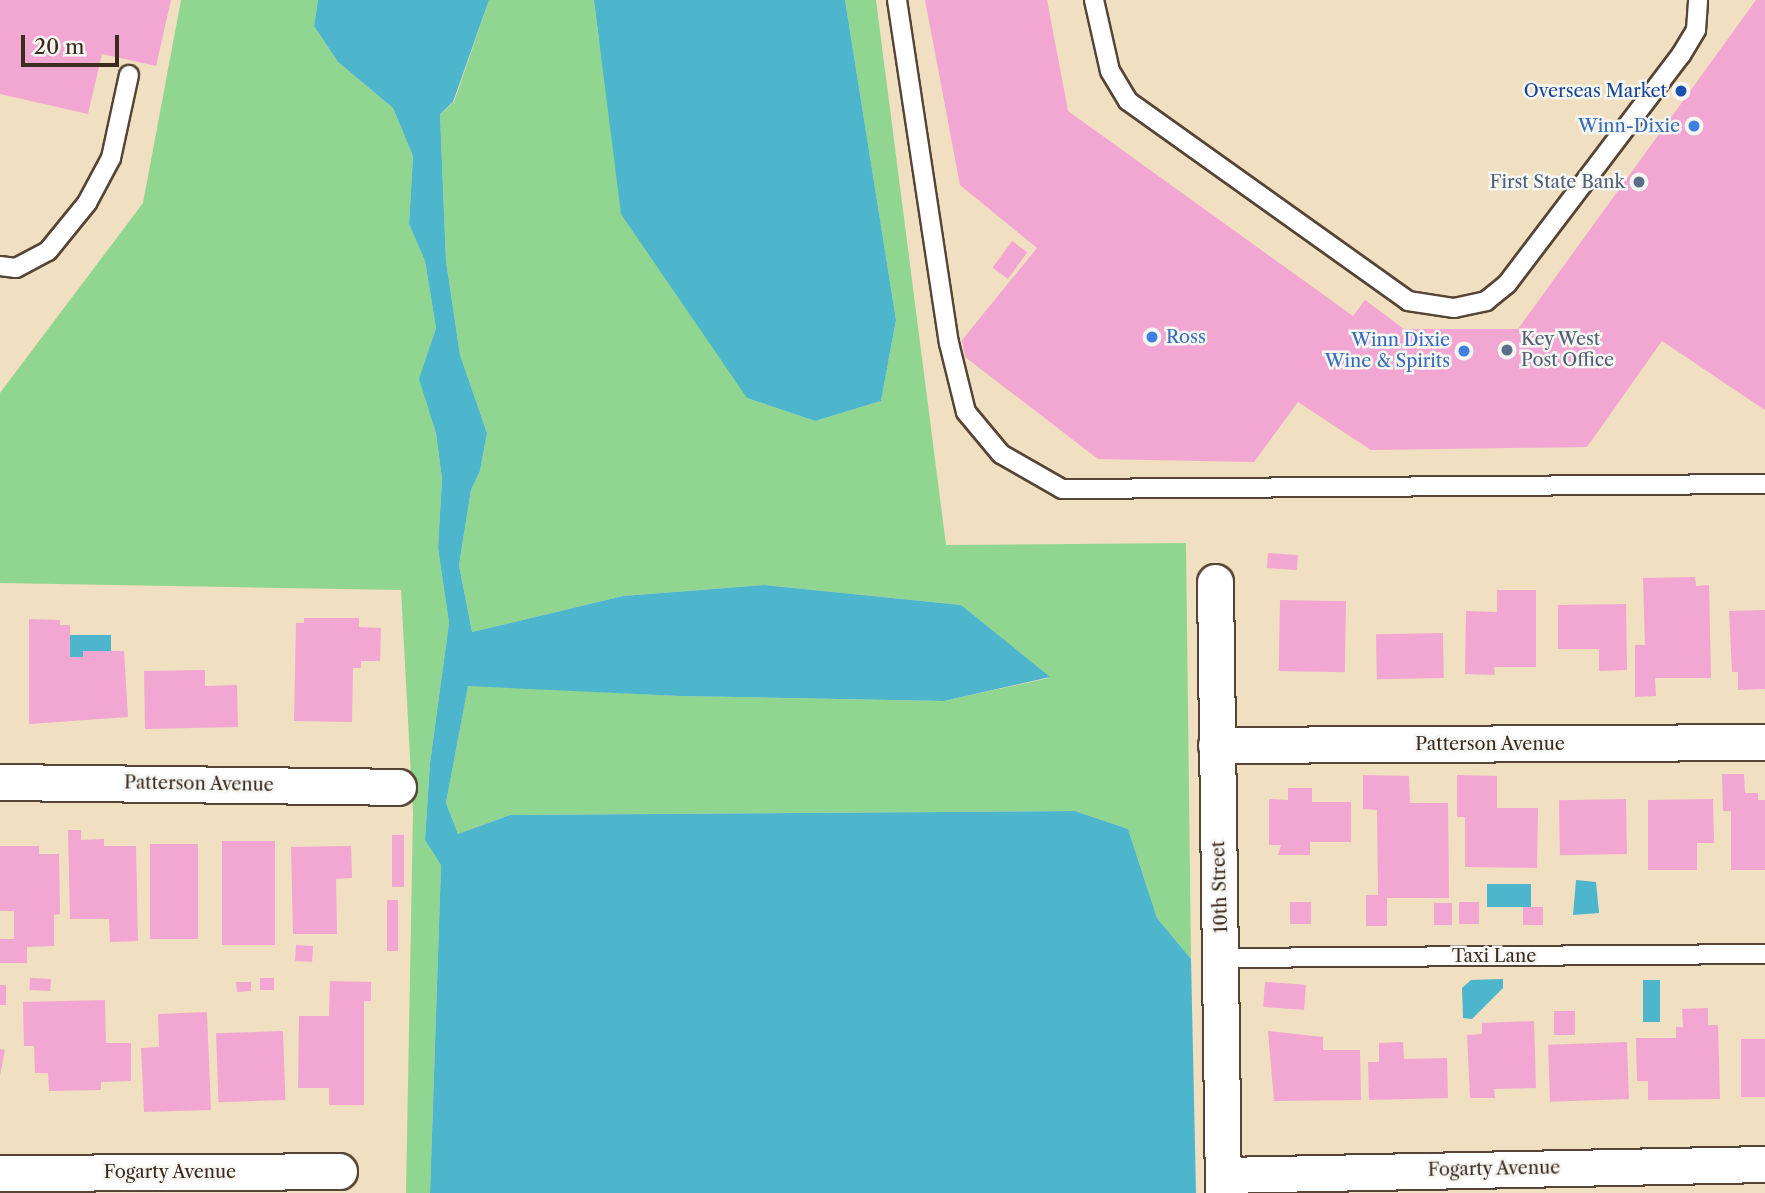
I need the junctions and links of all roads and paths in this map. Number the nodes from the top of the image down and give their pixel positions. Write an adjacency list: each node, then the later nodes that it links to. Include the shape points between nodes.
1 (897, 0): 6 (lane, via 949,342 966,412 1001,454 1062,489)
2 (1094, 0): 3 (lane, via 1110,71 1128,102 1408,301 1454,309 1486,301 1507,284 1681,55 1696,30)
3 (1698, 0)
4 (130, 75): 5 (lane, via 111,158 88,203 48,251 16,268)
5 (0, 266)
6 (1765, 484)
7 (1215, 582): 9 (street, 10th Street)
8 (1765, 742): 9 (street, Patterson Avenue)
9 (1216, 745): 13 (street, 10th Street)
10 (0, 782): 11 (street, Patterson Avenue)
11 (398, 787)
12 (1765, 954): 13 (lane, Taxi Lane)
13 (1223, 958): 17 (street, 10th Street)
14 (1765, 1164): 17 (street, Fogarty Avenue)
15 (339, 1171): 16 (street, Fogarty Avenue)
16 (0, 1173)
17 (1223, 1184)

